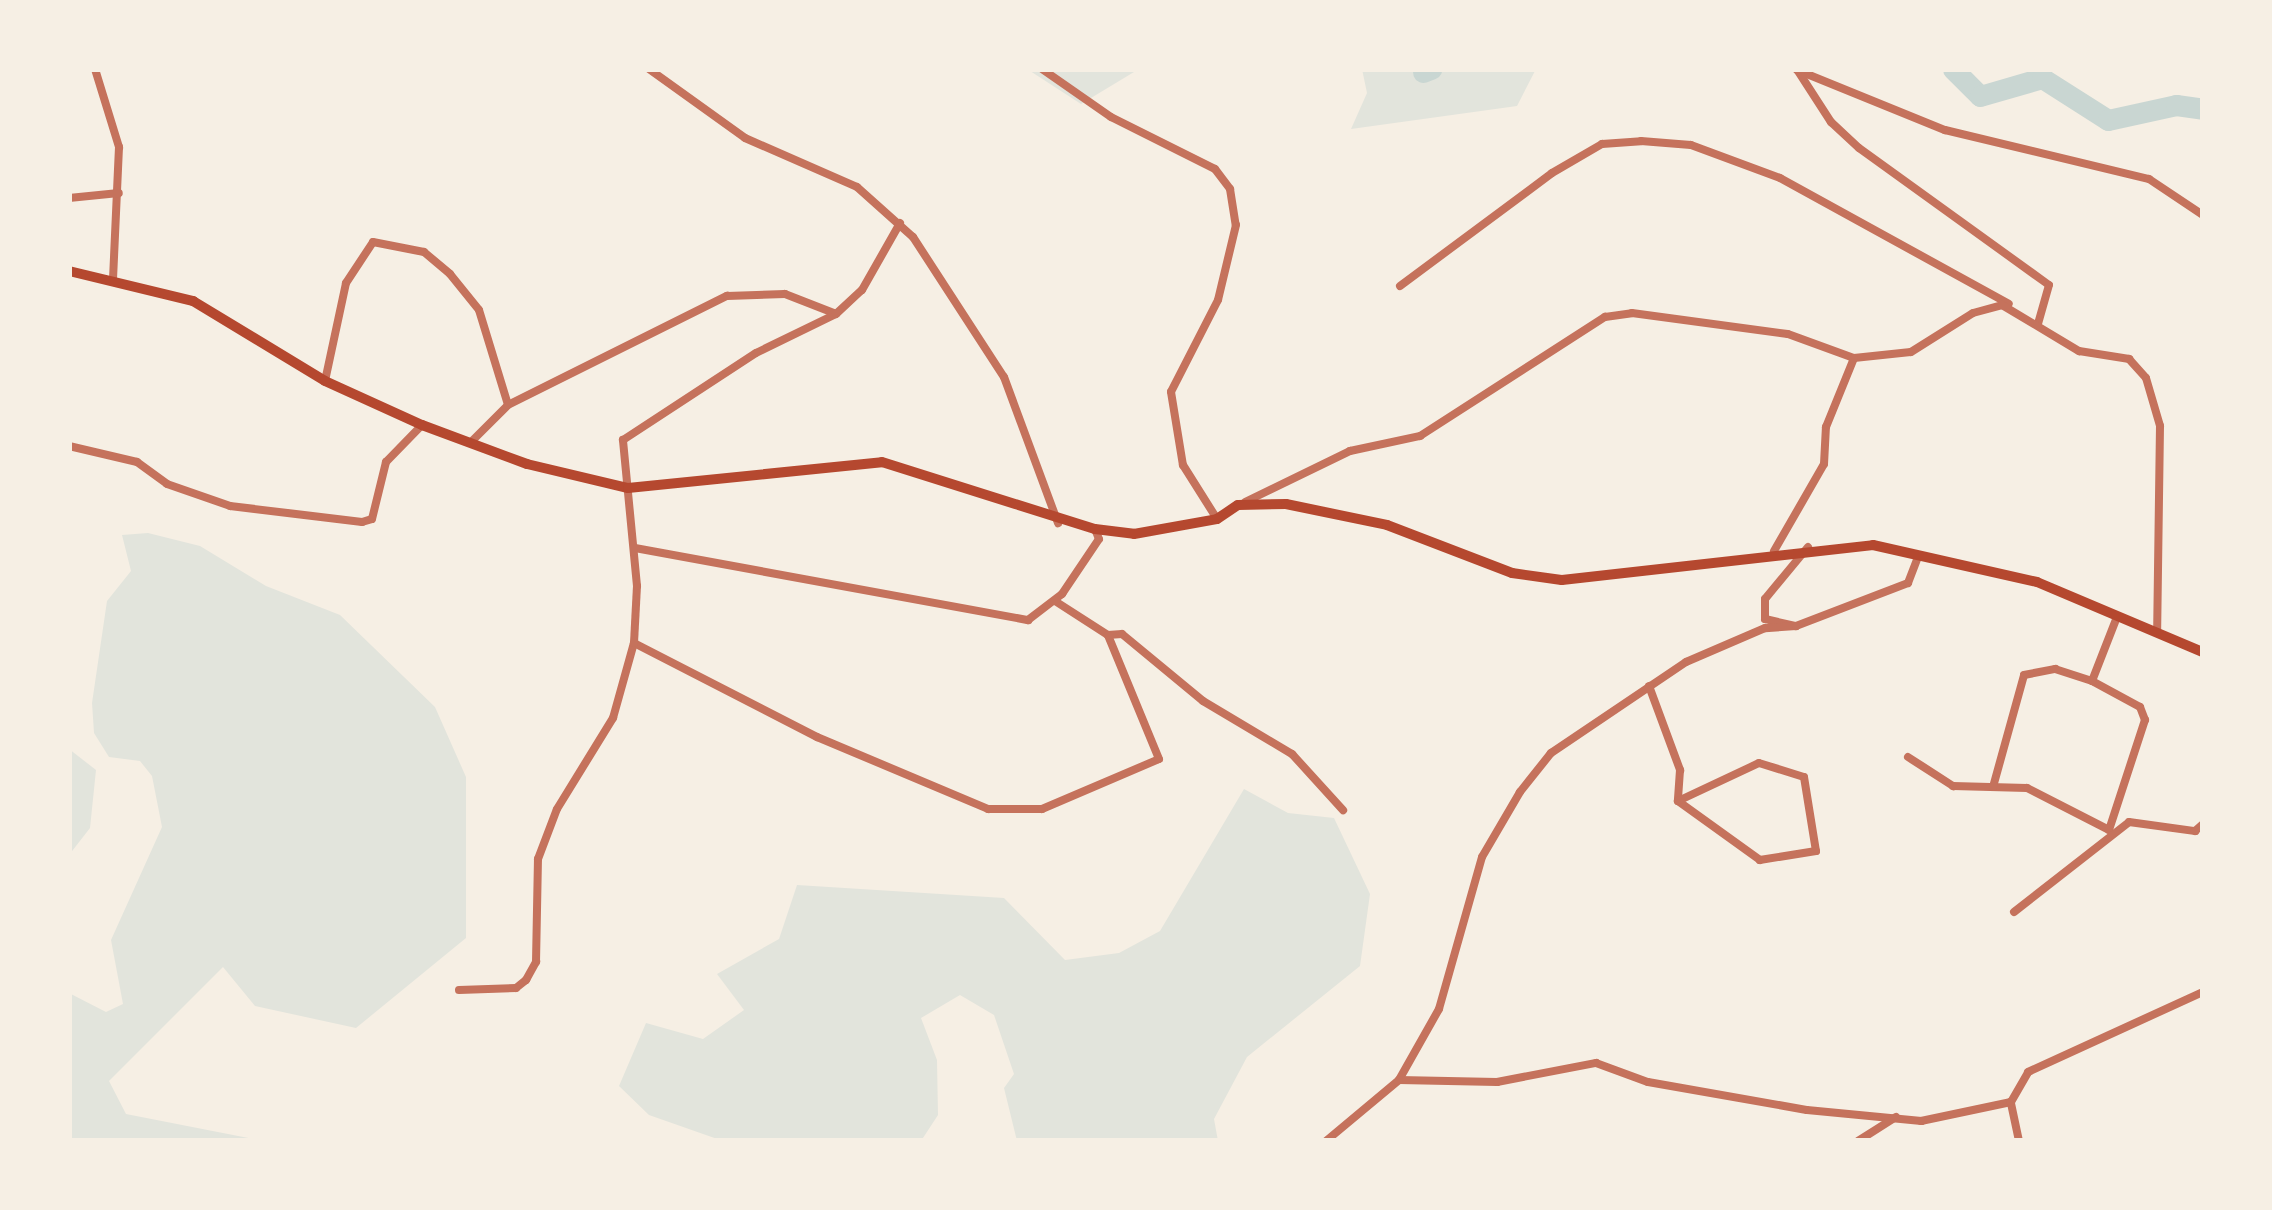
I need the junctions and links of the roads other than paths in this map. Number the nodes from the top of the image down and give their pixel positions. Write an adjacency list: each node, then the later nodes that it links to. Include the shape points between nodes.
1 (95, 69): 5 (street, via 118,147)
2 (650, 69): 8 (street, via 697,110 857,187)
3 (1042, 69): 23 (street, via 1111,117 1215,169 1230,189 1236,225 1218,300 1171,392 1183,465)
4 (1797, 69): 7 (street, via 1945,130 2149,179); 14 (street, via 1859,148 2049,285)
5 (119, 194): 6 (street); 10 (street)
6 (69, 198)
7 (2203, 215)
8 (900, 223): 13 (street, via 862,290); 24 (street, via 1004,377)
9 (69, 271): 10 (main road)
10 (113, 280): 16 (main road, via 193,301)
11 (1400, 286): 12 (street, via 1552,173 1602,144 1641,141 1691,145 1780,178)
12 (2015, 308): 14 (street); 15 (street, via 1973,313 1911,352)
13 (836, 314): 17 (street, via 785,294 727,296); 21 (street, via 756,352 623,440)
14 (2038, 324): 33 (street, via 2079,351 2129,359 2156,399)
15 (1854, 358): 22 (street, via 1788,334 1605,317 1420,436 1350,452); 28 (street, via 1826,427 1824,464)
16 (325, 381): 17 (street, via 346,283 373,242 424,252 450,274 479,310); 18 (main road)
17 (508, 405): 19 (street)
18 (422, 425): 19 (main road); 20 (street, via 386,462 372,519 362,522 230,506 167,484 137,462)
19 (471, 442): 21 (main road)
20 (69, 446)
21 (628, 488): 24 (main road, via 882,462); 26 (street)
22 (1238, 505): 23 (main road); 28 (main road, via 1333,512 1432,539 1512,573 1562,580 1728,565)
23 (1217, 519): 25 (main road, via 1134,534)
24 (1058, 523): 25 (main road)
25 (1095, 530): 30 (street, via 1099,539)
26 (634, 547): 30 (street, via 654,557 966,603 1012,619 1028,620); 35 (street)
27 (1808, 547): 28 (main road); 29 (main road, via 1873,545); 32 (street, via 1765,599 1765,620)
28 (1774, 551)
29 (1918, 557): 31 (main road, via 2037,582); 32 (street, via 1907,583)
30 (1055, 601): 34 (street)
31 (2118, 616): 33 (main road); 37 (street)
32 (1796, 626): 38 (street, via 1720,644)
33 (2157, 630): 36 (main road)
34 (1108, 635): 35 (street, via 1159,759 1042,808 988,809 817,737); 42 (street, via 1122,634 1203,700 1305,763)
35 (634, 643): 47 (street, via 613,718 556,808 538,859 536,962 516,988)
36 (2203, 652)
37 (2092, 681): 40 (street, via 2055,669 2024,675); 45 (street, via 2145,713)
38 (1649, 686): 41 (street, via 1680,770); 49 (street, via 1551,753 1520,792 1482,857 1438,1009)
39 (1908, 757): 40 (street, via 1953,786)
40 (1993, 788): 45 (street, via 2027,788)
41 (1678, 801): 41 (street, via 1760,860 1816,851 1800,774 1760,763)
42 (1343, 810)
43 (2129, 822): 44 (street, via 2195,832); 45 (street); 46 (street)
44 (2203, 824)
45 (2109, 830)
46 (2014, 913)
47 (459, 990)
48 (2203, 992): 50 (street, via 2028,1072)
49 (1399, 1080): 51 (street, via 1498,1082 1596,1063 1648,1082); 52 (street)
50 (2011, 1102): 51 (street, via 1921,1120); 54 (street)
51 (1896, 1117): 53 (street)
52 (1326, 1141)
53 (1858, 1141)
54 (2018, 1141)

